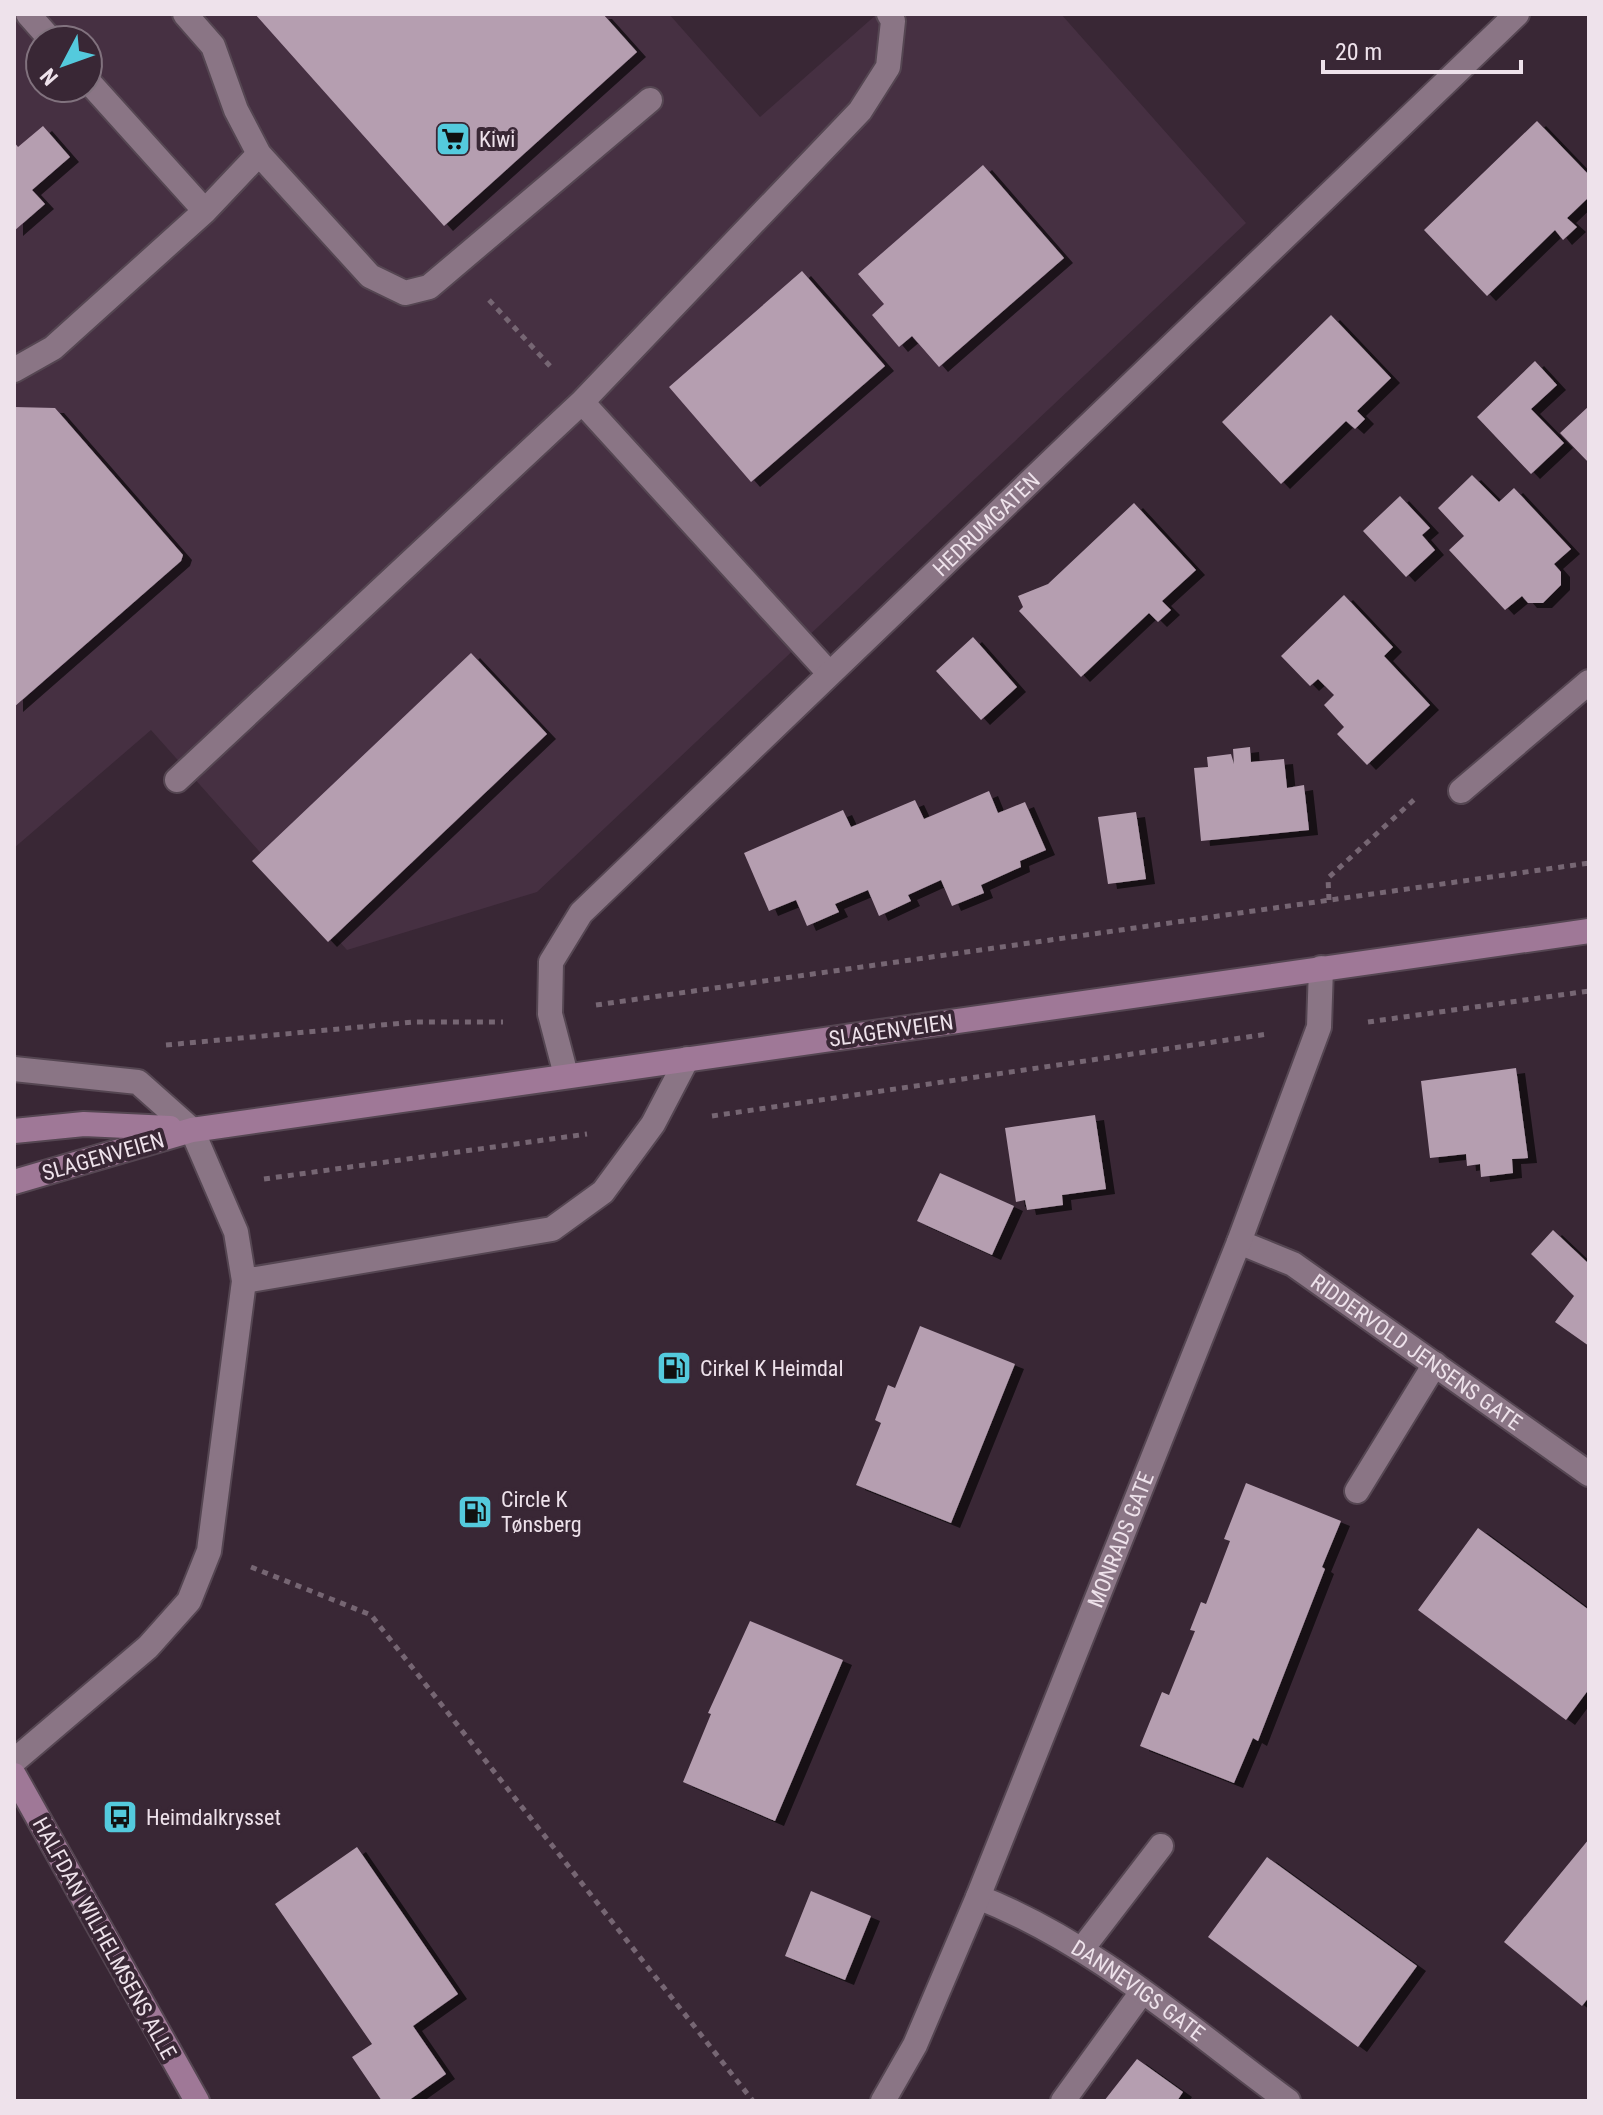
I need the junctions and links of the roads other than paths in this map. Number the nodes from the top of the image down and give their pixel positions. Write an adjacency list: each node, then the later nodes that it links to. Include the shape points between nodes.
1 (185, 14): 6 (street, via 213,46)
2 (889, 14): 9 (street, via 893,21 888,67 860,111)
3 (1517, 14): 10 (street, HEDRUMGATEN)
4 (104, 99): 7 (street)
5 (650, 100): 6 (street, via 429,287 405,293 370,276)
6 (259, 154): 7 (street)
7 (205, 211): 8 (street, via 53,348)
8 (14, 370)
9 (582, 402): 10 (street); 12 (street)
10 (829, 673): 18 (street, HEDRUMGATEN, via 581,913 551,962 550,1014)
11 (1589, 682): 13 (street)
12 (177, 780)
13 (1461, 791)
14 (1589, 931): 15 (main road, SLAGENVEIEN)
15 (1321, 968): 16 (main road, SLAGENVEIEN); 22 (street, MONRADS GATE, via 1319,1027)
16 (687, 1059): 18 (main road, SLAGENVEIEN); 23 (street, via 653,1124 603,1192 552,1229)
17 (14, 1069): 19 (street, via 138,1082)
18 (566, 1075): 19 (main road, SLAGENVEIEN)
19 (192, 1130): 20 (main road, SLAGENVEIEN, via 84,1124); 21 (main road, SLAGENVEIEN); 23 (street, via 236,1232)
20 (14, 1131)
21 (14, 1182)
22 (1239, 1242): 24 (street, RIDDERVOLD JENSENS GATE, via 1293,1264); 30 (street, MONRADS GATE)
23 (244, 1281): 27 (street, via 209,1551 189,1601 148,1647)
24 (1435, 1364): 25 (street, RIDDERVOLD JENSENS GATE); 26 (street)
25 (1589, 1474)
26 (1357, 1491)
27 (14, 1761)
28 (14, 1775): 33 (main road, HALFDAN WILHELMSENS ALLE)
29 (1161, 1846): 31 (street)
30 (978, 1897): 31 (street, DANNEVIGS GATE, via 1023,1915); 34 (street, MONRADS GATE, via 915,2045)
31 (1082, 1949): 32 (street, DANNEVIGS GATE)
32 (1142, 1992): 35 (street); 36 (street, DANNEVIGS GATE)
33 (197, 2101)
34 (883, 2101)
35 (1063, 2101)
36 (1288, 2101)

